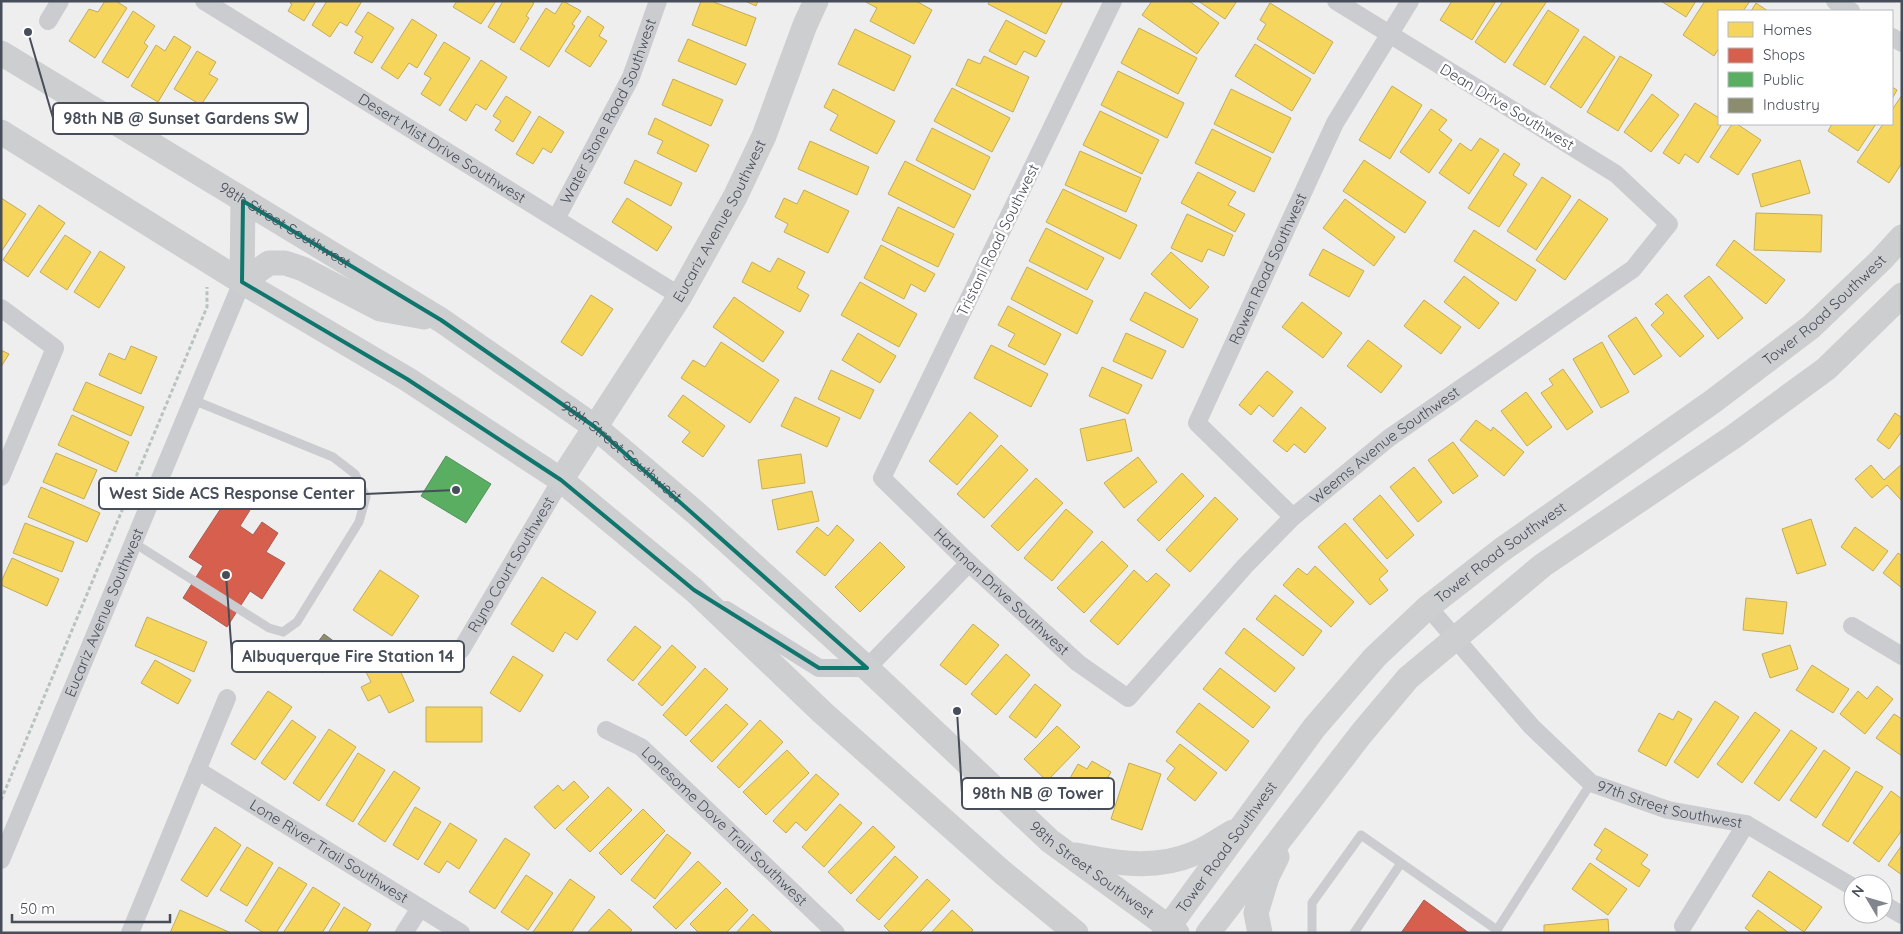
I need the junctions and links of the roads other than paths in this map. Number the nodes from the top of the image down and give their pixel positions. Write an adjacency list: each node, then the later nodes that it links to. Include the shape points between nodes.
1 (60, 1): 10 (street)
2 (204, 1): 15 (street, Desert Mist Drive Southwest)
3 (816, 1): 20 (main road, Eucariz Avenue Southwest, via 764,136 735,197)
4 (1112, 1): 26 (street, Tristani Road Southwest)
5 (1336, 1): 11 (street, Dean Drive Southwest)
6 (1410, 1): 11 (street, Rowen Road Southwest)
7 (1834, 1): 9 (street)
8 (654, 3): 15 (street, Water Stone Road Southwest, via 631,77)
9 (1849, 10)
10 (48, 21)
11 (1389, 35): 16 (street, Dean Drive Southwest, via 1616,174); 28 (street, Rowen Road Southwest, via 1335,123 1197,423)
12 (1, 52): 14 (main road, 98th Street Southwest)
13 (1, 132): 18 (main road)
14 (243, 201): 18 (main road); 22 (main road, 98th Street Southwest)
15 (556, 219): 20 (street, Desert Mist Drive Southwest)
16 (1670, 224): 28 (street, Weems Avenue Southwest, via 1633,269 1388,438)
17 (1902, 237): 32 (main road, Tower Road Southwest, via 1803,333 1712,402 1500,551)
18 (242, 282): 22 (main road, via 269,263 285,263 380,309); 23 (street, Eucariz Avenue Southwest); 27 (main road, via 407,379)
19 (1902, 295): 34 (main road, via 1826,368 1733,437 1543,565)
20 (680, 296): 24 (main road, Eucariz Avenue Southwest)
21 (1, 308): 25 (street, via 55,348)
22 (441, 320): 24 (main road, 98th Street Southwest)
23 (193, 400): 29 (street, Eucariz Avenue Southwest); 29 (lane, via 333,457 355,474 366,497 360,522 297,622 283,632 269,628)
24 (595, 427): 27 (main road, Eucariz Avenue Southwest); 37 (main road, 98th Street Southwest, via 696,513)
25 (1, 477)
26 (882, 478): 30 (street, Hartman Drive Southwest)
27 (561, 480): 31 (main road); 35 (street, Ryno Court Southwest)
28 (1293, 517): 39 (street, Weems Avenue Southwest)
29 (134, 543): 47 (street, Eucariz Avenue Southwest)
30 (969, 563): 37 (street); 39 (street, Hartman Drive Southwest, via 1078,663)
31 (694, 590): 37 (street, via 819,668); 58 (main road, via 823,713 1002,872)
32 (1428, 607): 34 (street, 97th Street Southwest); 45 (main road, Tower Road Southwest, via 1375,657 1320,721)
33 (1852, 626): 36 (street)
34 (1455, 638): 42 (street, 97th Street Southwest, via 1532,727); 43 (main road, via 1408,678)
35 (461, 650)
36 (1902, 656)
37 (866, 668): 46 (main road, 98th Street Southwest, via 1050,841)
38 (226, 698): 41 (street)
39 (1128, 698)
40 (606, 730): 57 (street, Lonesome Dove Trail Southwest, via 641,747)
41 (197, 770): 50 (street, Lone River Trail Southwest); 54 (street)
42 (1591, 783): 44 (street, 97th Street Southwest, via 1668,810); 53 (lane)
43 (1300, 812): 59 (main road); 60 (main road, via 1267,877 1256,913)
44 (1746, 824): 49 (street, 97th Street Southwest); 51 (street)
45 (1242, 827): 46 (main road, via 1193,854 1156,864 1108,862); 52 (main road, Tower Road Southwest)
46 (1068, 854): 52 (main road, 98th Street Southwest)
47 (1, 860)
48 (1401, 863): 53 (lane); 61 (lane, via 1360,835 1312,903); 62 (lane)
49 (1843, 881)
50 (420, 908): 55 (street); 56 (street, Lone River Trail Southwest)
51 (1683, 926)
52 (1170, 931)
53 (1496, 931)
54 (130, 933)
55 (404, 933)
56 (461, 933)
57 (836, 933)
58 (1076, 933)
59 (1208, 933)
60 (1260, 933)
61 (1312, 933)
62 (1354, 933)

